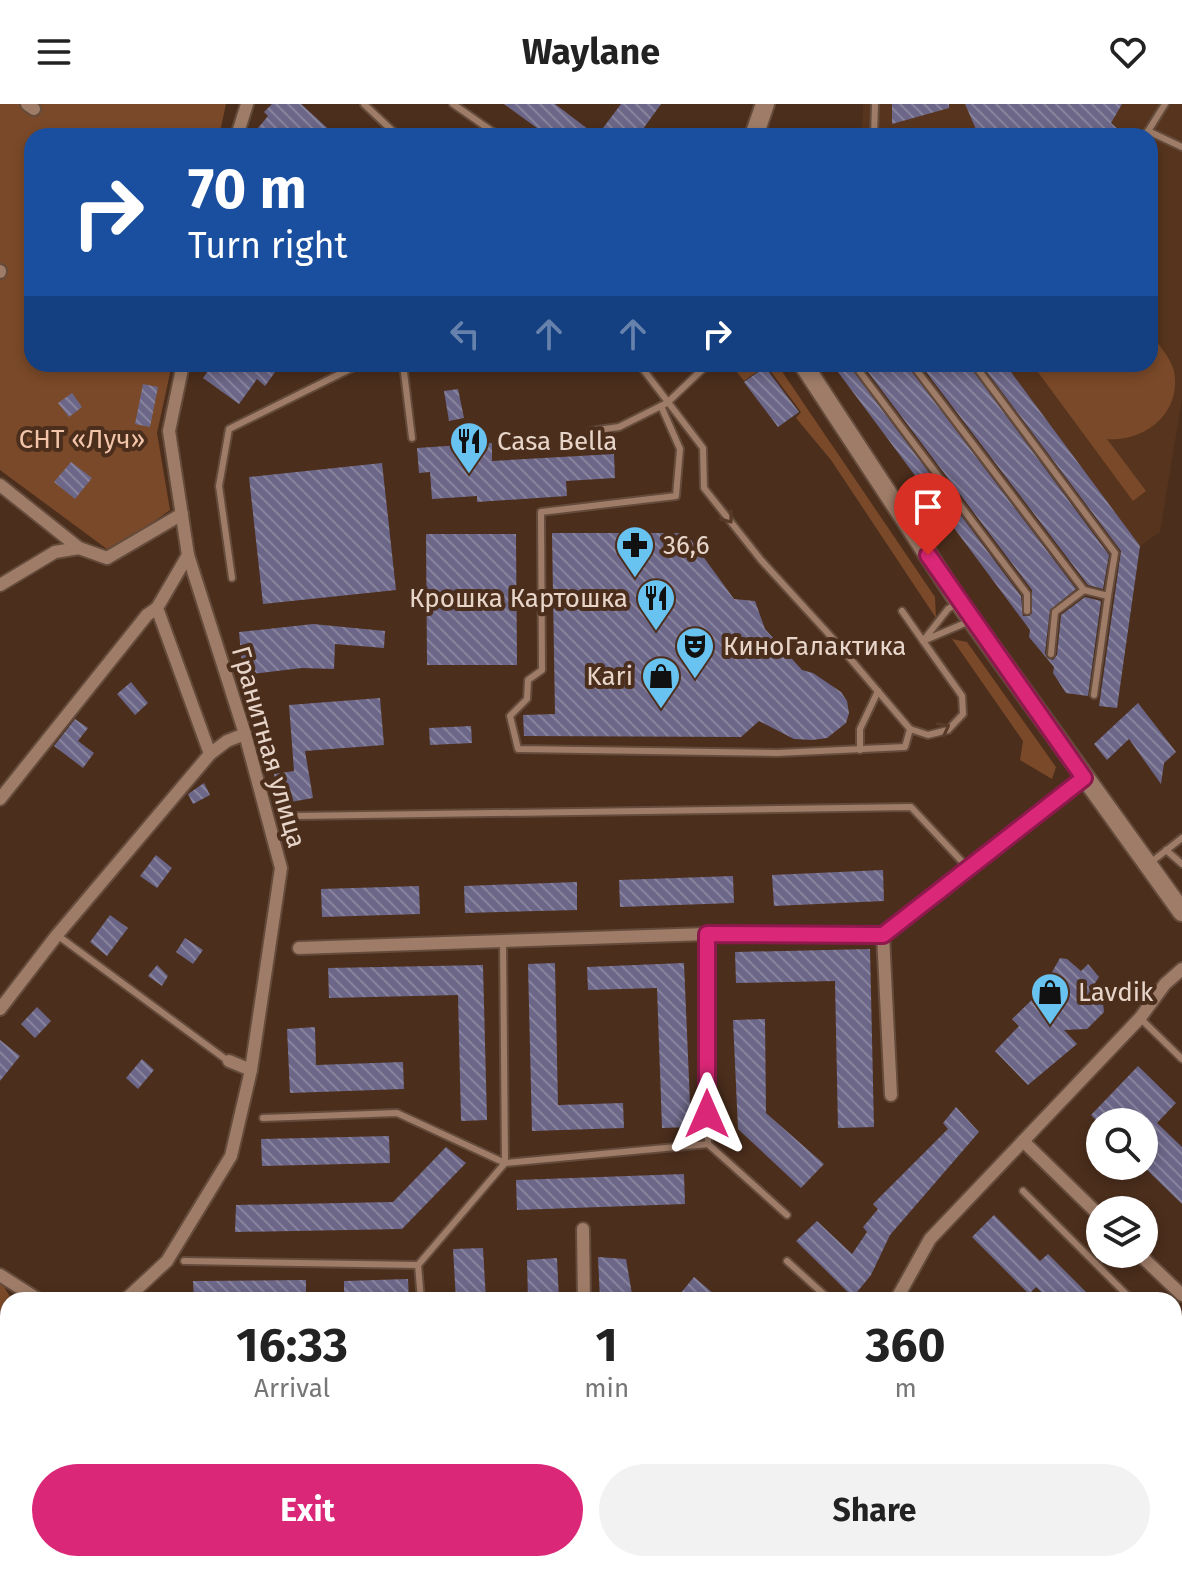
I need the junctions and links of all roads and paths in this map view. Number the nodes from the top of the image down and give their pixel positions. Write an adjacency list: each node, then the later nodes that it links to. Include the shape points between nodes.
1 (247, 104): 7 (street)
2 (364, 104): 8 (lane)
3 (453, 104): 9 (lane)
4 (765, 104): 10 (main road)
5 (875, 104): 11 (lane)
6 (1165, 104): 12 (lane)
7 (240, 128)
8 (390, 128)
9 (488, 128)
10 (757, 128)
11 (874, 128)
12 (1150, 128)
13 (1158, 138): 14 (lane)
14 (1182, 147)
15 (181, 372): 28 (street, Гранитная улица, via 169,431)
16 (344, 372): 31 (lane, via 229,429 219,486)
17 (404, 372): 26 (lane)
18 (644, 372): 24 (lane)
19 (699, 372): 24 (lane)
20 (808, 372): 35 (main road)
21 (860, 372): 38 (lane, via 1027,594)
22 (918, 372): 33 (lane)
23 (980, 372): 34 (lane, via 1115,553)
24 (664, 404): 25 (lane, via 619,427); 42 (lane, one-way to 42, via 703,448 704,488); 46 (lane, via 680,449 676,496 541,512 542,670 528,680 527,699 510,716 518,749)
25 (591, 431)
26 (412, 438)
27 (0, 485): 29 (street)
28 (182, 514): 29 (street, via 107,558); 30 (street, Гранитная улица)
29 (79, 548): 32 (street, via 55,552)
30 (188, 555): 36 (street); 45 (street, Гранитная улица)
31 (232, 578)
32 (0, 585)
33 (1084, 590): 34 (lane); 41 (lane, via 1055,612)
34 (1108, 596): 43 (lane)
35 (959, 602): 39 (main road); 40 (lane)
36 (157, 608): 47 (street); 49 (street)
37 (902, 611): 40 (lane)
38 (1027, 611)
39 (972, 619): 40 (lane); 48 (main road)
40 (923, 641): 44 (lane, one-way to 40, via 928,735 948,730 963,714 962,696)
41 (1051, 654)
42 (878, 691): 44 (lane); 46 (lane, via 860,729)
43 (1094, 695)
44 (910, 729): 46 (lane, via 905,747)
45 (245, 734): 47 (street); 67 (street, Гранитная улица, via 281,868)
46 (860, 750)
47 (210, 754): 58 (street)
48 (1084, 778): 54 (main road); 55 (street)
49 (0, 799)
50 (296, 816): 55 (lane, via 911,807)
51 (1182, 838): 52 (lane)
52 (1166, 850): 53 (lane); 54 (lane)
53 (1182, 864)
54 (1148, 865): 56 (main road)
55 (969, 869): 59 (street)
56 (1182, 912)
57 (707, 934): 59 (street); 60 (street); 71 (lane)
58 (57, 935): 63 (street); 66 (lane)
59 (883, 935): 68 (street)
60 (503, 941): 61 (street); 72 (lane)
61 (299, 948)
62 (1182, 969): 64 (street)
63 (0, 1009)
64 (1140, 1018): 65 (lane); 70 (street)
65 (1182, 1059)
66 (229, 1061): 67 (street)
67 (251, 1070): 83 (street, Гранитная улица, via 231,1156 167,1261)
68 (891, 1095)
69 (263, 1118): 72 (lane, via 397,1113)
70 (1023, 1141): 74 (street); 87 (street, via 930,1239)
71 (708, 1144): 72 (lane); 75 (lane)
72 (505, 1163): 79 (lane)
73 (1023, 1191): 88 (lane)
74 (1086, 1202)
75 (787, 1215)
76 (583, 1229): 85 (street)
77 (184, 1261): 79 (lane)
78 (787, 1261): 86 (lane)
79 (418, 1265): 84 (lane)
80 (1154, 1268): 89 (street)
81 (0, 1275): 82 (street)
82 (27, 1292)
83 (134, 1292)
84 (420, 1292)
85 (584, 1292)
86 (821, 1292)
87 (900, 1292)
88 (1124, 1292)
89 (1179, 1292)

